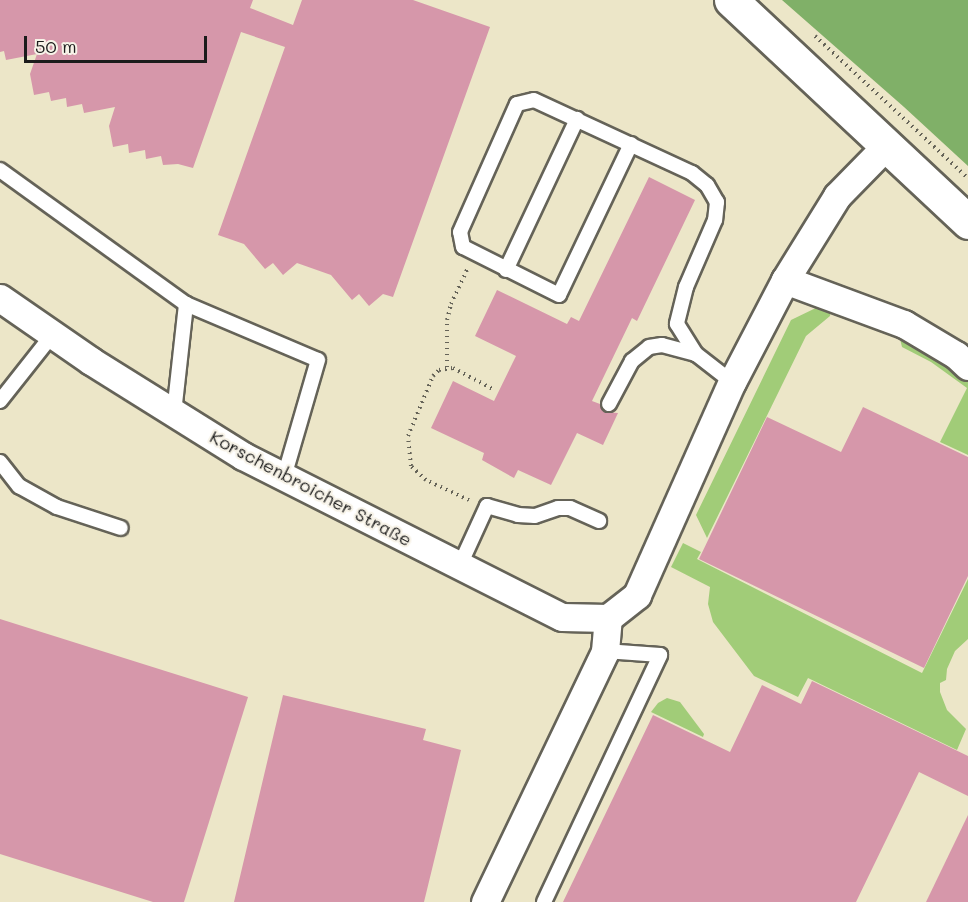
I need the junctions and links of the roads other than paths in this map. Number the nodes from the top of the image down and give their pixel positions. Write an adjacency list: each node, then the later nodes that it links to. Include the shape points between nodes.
1 (730, 0): 4 (main road)
2 (577, 119): 3 (lane); 7 (lane); 7 (lane, via 534,100 517,104 460,232 463,247)
3 (630, 144): 7 (lane, via 559,295); 12 (lane, via 692,173 707,185 717,202 715,220 686,287 677,324)
4 (887, 145): 6 (main road); 8 (street, via 837,196)
5 (0, 170): 10 (lane)
6 (968, 222)
7 (506, 270)
8 (785, 280): 13 (street, via 904,324); 14 (street)
9 (0, 298): 11 (street, Korschenbroicher Straße)
10 (186, 304): 17 (lane); 19 (lane, via 318,360)
11 (53, 334): 15 (lane); 17 (street, Korschenbroicher Straße)
12 (696, 354): 14 (lane); 16 (lane, via 662,345 649,347 632,361)
13 (968, 366)
14 (732, 382): 23 (street, via 638,594)
15 (0, 401)
16 (609, 404)
17 (174, 413): 19 (street, Korschenbroicher Straße)
18 (0, 462): 21 (lane, via 20,486 57,507)
19 (284, 477): 22 (street, Korschenbroicher Straße)
20 (599, 521): 22 (lane, via 570,508 535,516 487,506)
21 (121, 528)
22 (460, 565): 23 (street, Korschenbroicher Straße, via 562,616)
23 (608, 618): 24 (street)
24 (605, 651): 25 (street); 26 (lane, via 660,655)
25 (485, 902)
26 (544, 902)

